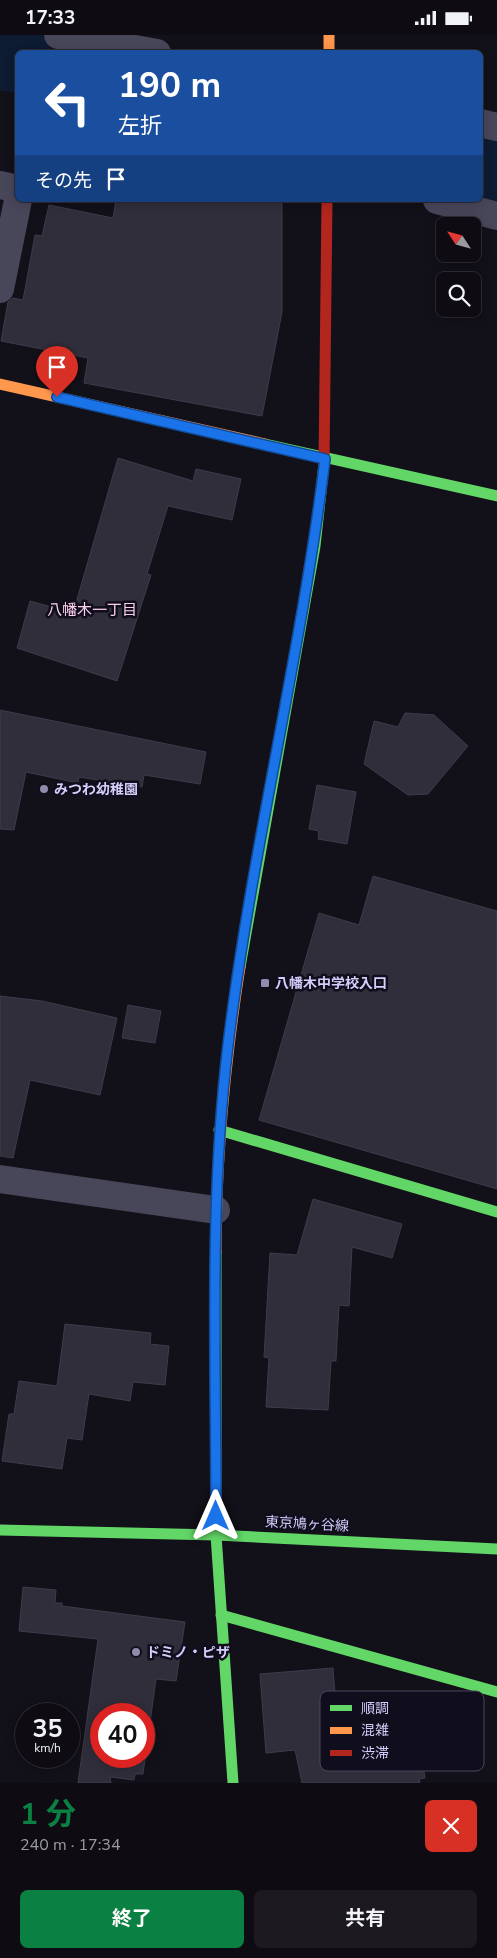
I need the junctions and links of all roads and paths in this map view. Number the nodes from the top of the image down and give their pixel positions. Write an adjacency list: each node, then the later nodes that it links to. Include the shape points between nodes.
1 (58, 35): 3 (street)
2 (329, 35): 4 (street)
3 (140, 50)
4 (329, 50)
5 (483, 124): 6 (street)
6 (497, 127)
7 (0, 185): 8 (street)
8 (15, 188)
9 (18, 202): 13 (street)
10 (327, 202): 15 (street)
11 (445, 202): 12 (street)
12 (497, 216)
13 (0, 289)
14 (0, 384): 15 (street)
15 (325, 459): 16 (street); 17 (street, via 315,546 231,1024)
16 (497, 497)
17 (219, 1130): 19 (street); 20 (street)
18 (0, 1179): 19 (street)
19 (216, 1210): 23 (street)
20 (497, 1212)
21 (0, 1530): 22 (street, 東京鳩ヶ谷線)
22 (16, 1531): 23 (street, 東京鳩ヶ谷線); 24 (street)
23 (216, 1535): 25 (street, 東京鳩ヶ谷線); 26 (street)
24 (0, 1543)
25 (497, 1549)
26 (220, 1615): 27 (street); 28 (street)
27 (497, 1692)
28 (233, 1783)

